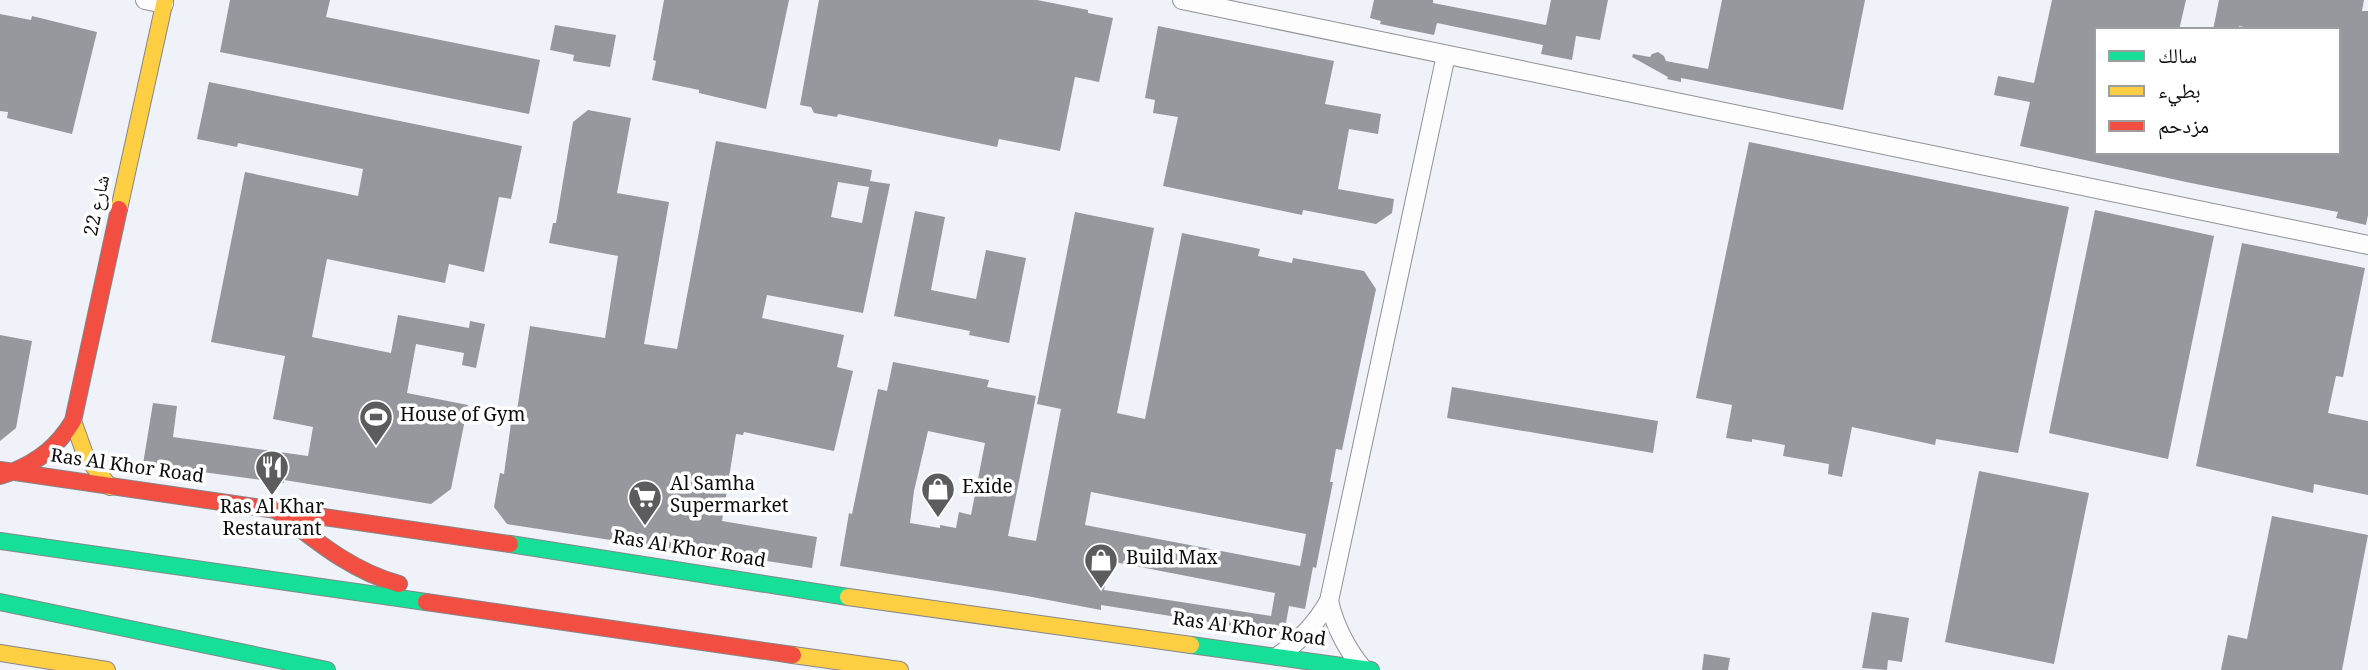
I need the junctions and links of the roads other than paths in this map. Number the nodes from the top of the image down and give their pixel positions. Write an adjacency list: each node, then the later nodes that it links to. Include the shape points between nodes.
1 (145, 0): 3 (street)
2 (1182, 0): 4 (street)
3 (165, 2): 6 (main road, شارع 22)
4 (1446, 55): 5 (street); 11 (street)
5 (2368, 245)
6 (73, 421): 7 (main road, شارع 22, via 48,453); 8 (main road, شارع 22, via 84,456)
7 (4, 472): 8 (main road, Ras Al Khor Road)
8 (110, 487): 9 (main road, Ras Al Khor Road)
9 (276, 510): 13 (main road, via 369,575 473,596); 15 (main road, Ras Al Khor Road, via 818,593)
10 (0, 541): 13 (main road)
11 (1329, 601): 15 (street, via 1302,638); 16 (street, via 1345,644)
12 (5, 604): 18 (main road)
13 (523, 615): 19 (main road)
14 (0, 653): 17 (main road)
15 (1278, 656): 16 (main road, Ras Al Khor Road)
16 (1367, 669)
17 (107, 670)
18 (327, 670)
19 (900, 670)

